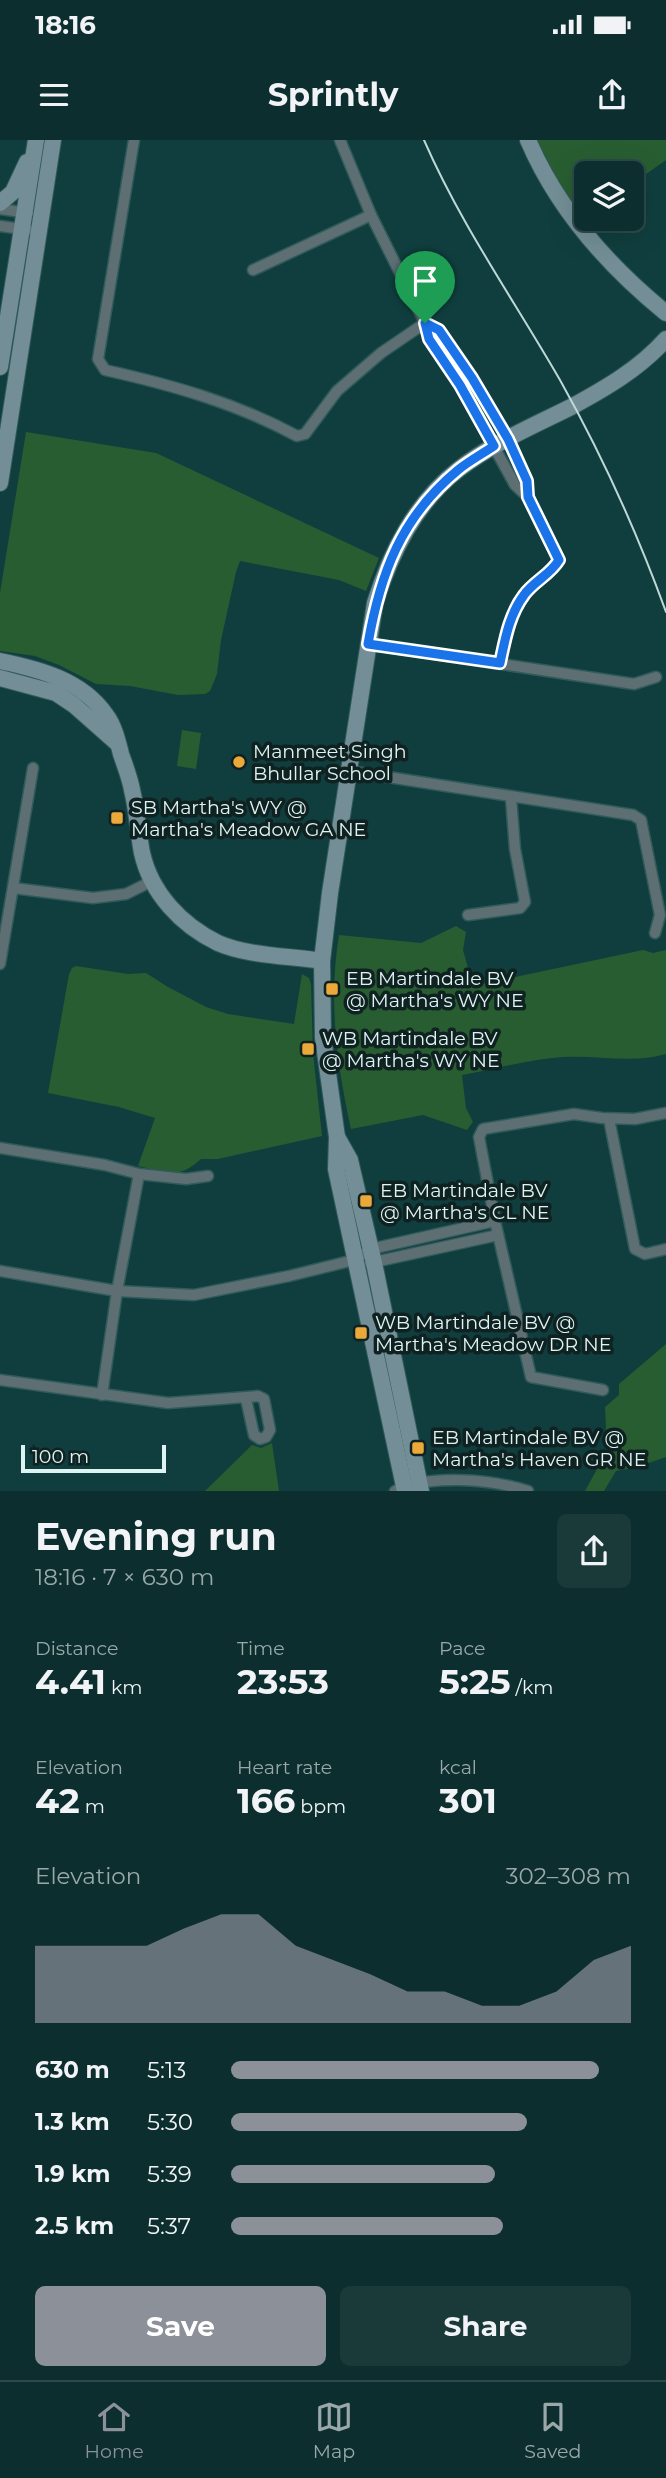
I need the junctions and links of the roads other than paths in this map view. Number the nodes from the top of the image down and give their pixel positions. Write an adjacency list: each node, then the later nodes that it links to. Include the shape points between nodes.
1 (35, 140): 6 (street, via 13,192); 9 (street)
2 (53, 140): 10 (street)
3 (134, 140): 14 (street, via 98,359 105,370 218,399 297,436 304,434 337,391 381,352)
4 (340, 140): 8 (street)
5 (528, 140): 13 (street, via 563,206 582,230 630,284)
6 (0, 203)
7 (0, 209): 9 (street)
8 (371, 215): 12 (street); 14 (street)
9 (23, 221): 10 (street); 10 (street); 11 (street); 16 (street)
10 (40, 223): 18 (street)
11 (0, 226)
12 (253, 270)
13 (666, 313)
14 (425, 323): 17 (street, via 429,339)
15 (666, 339): 17 (street, via 614,384)
16 (0, 367)
17 (501, 443): 19 (street, via 458,470 415,516 387,565); 21 (street, via 515,485 528,497 559,560 524,594 508,626)
18 (0, 483)
19 (368, 644): 21 (street); 26 (street)
20 (0, 661): 24 (street, via 58,676 88,696 107,716)
21 (500, 663): 22 (street, via 634,684)
22 (656, 677)
23 (0, 678): 24 (street, via 56,693)
24 (118, 744): 28 (street)
25 (33, 768): 29 (street)
26 (349, 771): 27 (street); 32 (street)
27 (511, 797): 30 (street, via 525,902 520,908); 31 (street, via 633,815 640,820 660,915)
28 (152, 881): 29 (street, via 126,894 93,898); 32 (street, via 185,922 221,944)
29 (13, 888): 33 (street)
30 (468, 915)
31 (655, 933)
32 (322, 961): 36 (street, via 323,1038)
33 (0, 964)
34 (666, 1113): 35 (street)
35 (609, 1119): 40 (street, via 574,1114 483,1129 479,1137); 42 (street, via 635,1249 645,1254)
36 (337, 1137): 43 (street, via 350,1160); 44 (street, via 336,1169)
37 (0, 1148): 38 (street)
38 (139, 1174): 39 (street, via 186,1179); 46 (street)
39 (208, 1176)
40 (495, 1221): 41 (street); 43 (street)
41 (498, 1235): 43 (street); 48 (street, via 531,1377)
42 (666, 1249)
43 (372, 1256): 44 (street); 51 (street)
44 (354, 1260): 46 (street, via 194,1296); 51 (street)
45 (0, 1271): 46 (street)
46 (117, 1291): 49 (street)
47 (0, 1380): 49 (street)
48 (603, 1390)
49 (102, 1395): 50 (street, via 167,1403)
50 (246, 1399)
51 (409, 1488): 52 (street, via 468,1481)
52 (528, 1491)

